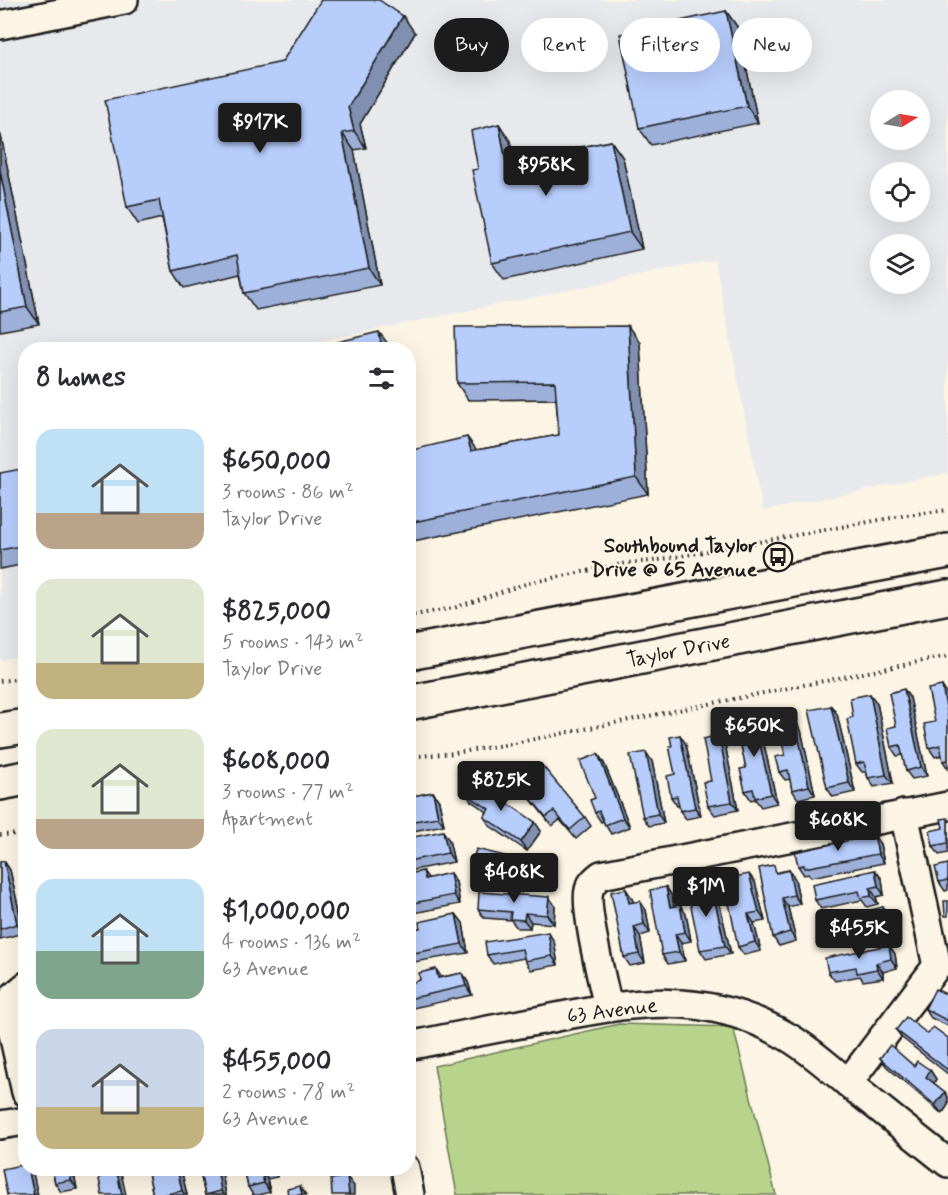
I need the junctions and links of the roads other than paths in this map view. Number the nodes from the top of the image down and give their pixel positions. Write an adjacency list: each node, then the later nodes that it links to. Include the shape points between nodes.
1 (124, 0): 2 (street)
2 (0, 25)
3 (948, 551): 5 (main road)
4 (948, 597): 6 (main road, Taylor Drive)
5 (416, 651)
6 (416, 701)
7 (18, 727): 8 (main road)
8 (0, 730)
9 (18, 779): 10 (main road)
10 (0, 783)
11 (948, 806): 12 (street)
12 (904, 814): 14 (street, via 600,875 588,892 589,909); 17 (street, via 937,966)
13 (18, 993): 16 (street, via 8,1011)
14 (608, 1007): 15 (street, 63 Avenue); 17 (street, 63 Avenue, via 642,1002 717,1007 756,1020 788,1037)
15 (416, 1044)
16 (18, 1056)
17 (848, 1083): 20 (street, 63 Avenue)
18 (18, 1122): 19 (street)
19 (0, 1125)
20 (948, 1163)
21 (406, 1176): 22 (street)
22 (410, 1195)

